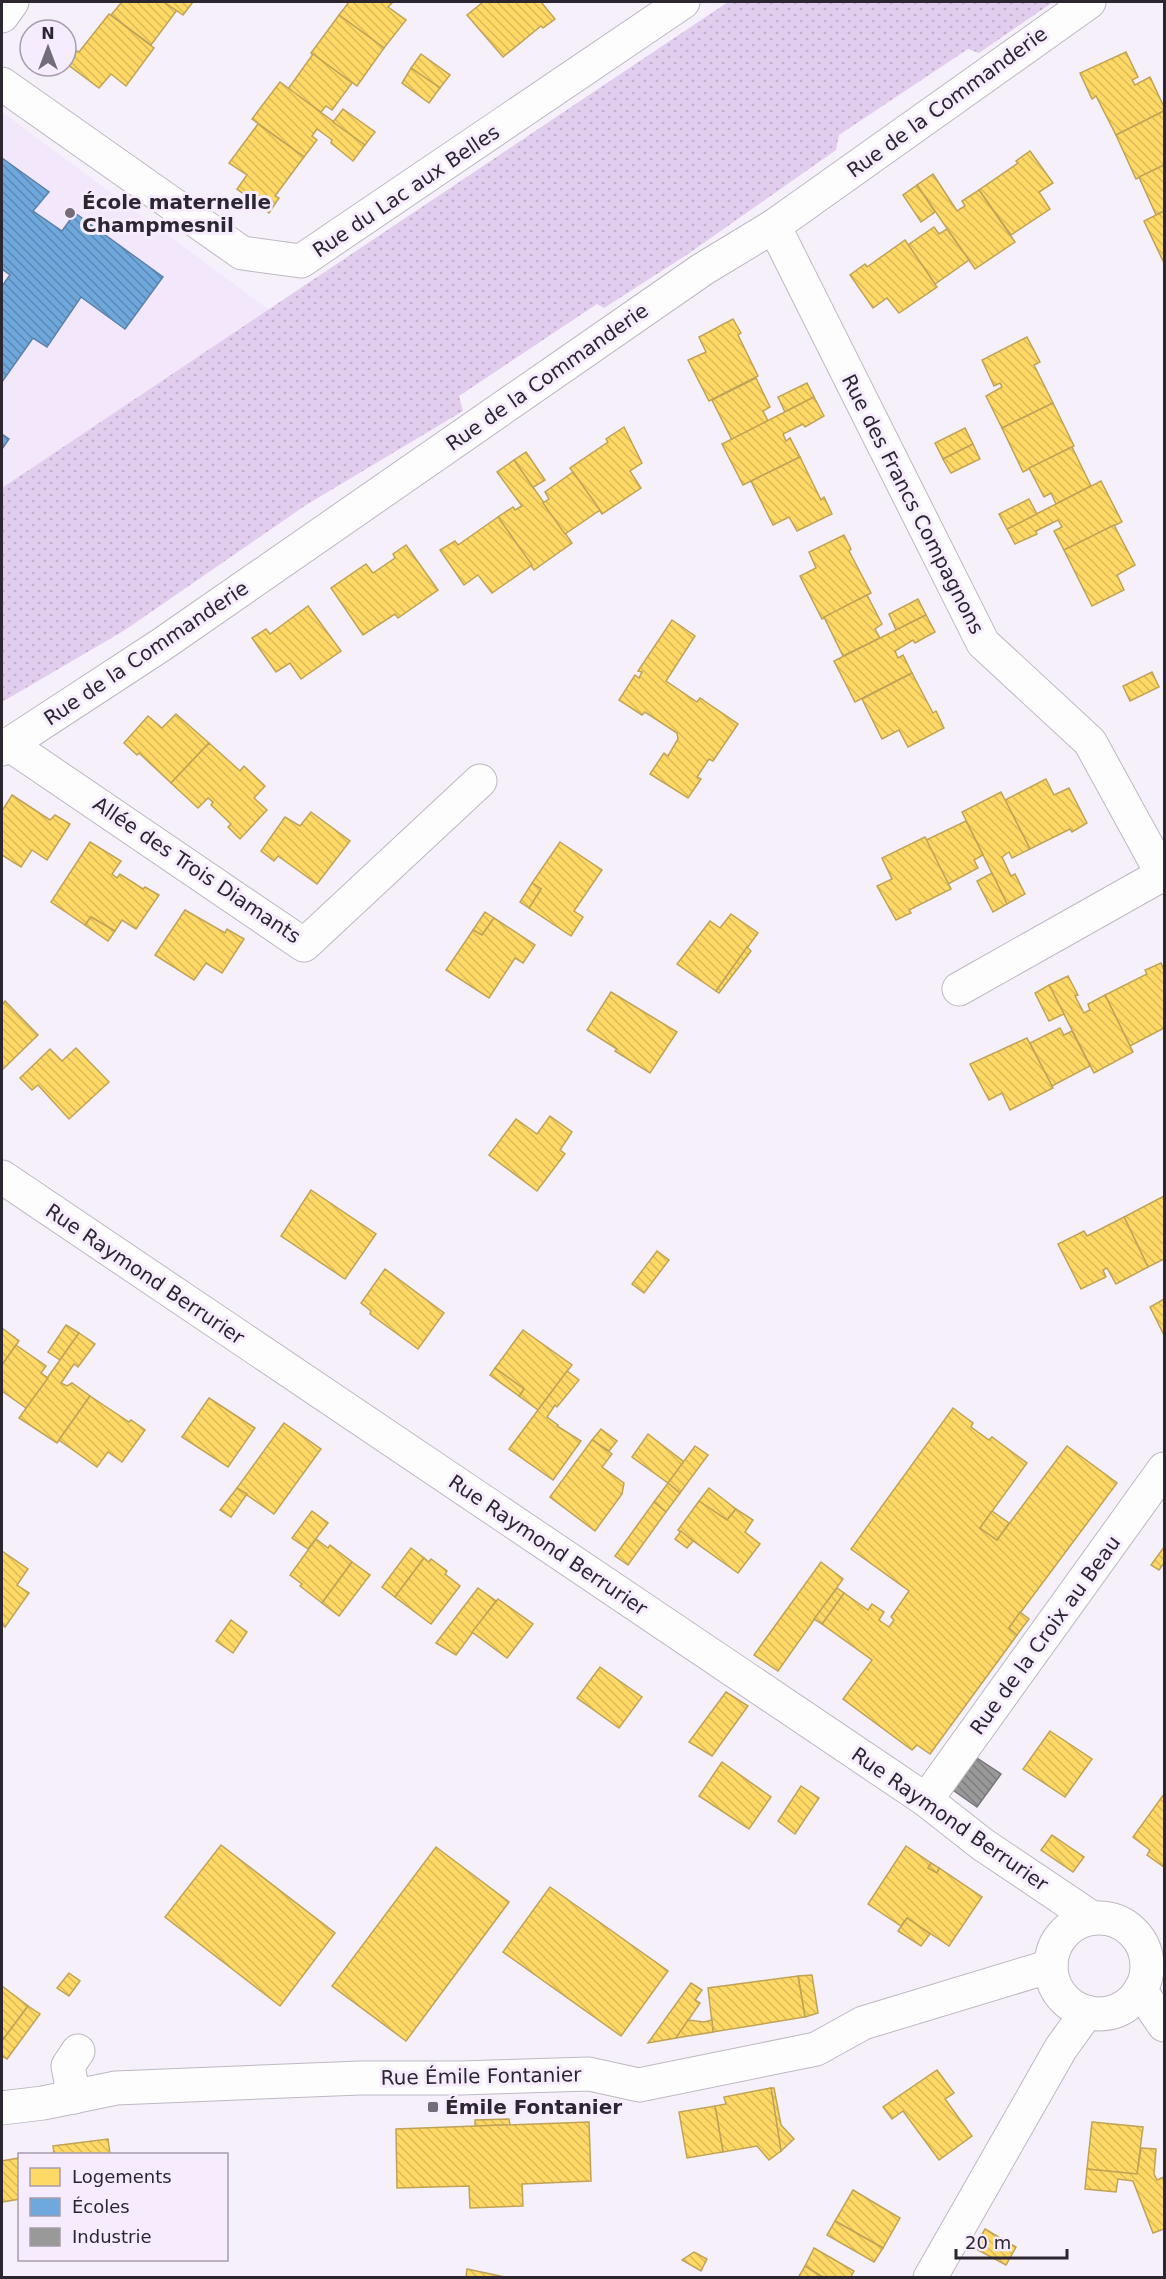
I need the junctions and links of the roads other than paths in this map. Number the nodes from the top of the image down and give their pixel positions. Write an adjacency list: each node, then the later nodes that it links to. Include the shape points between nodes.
1 (12, 2): 4 (street)
2 (683, 2): 5 (street, Rue du Lac aux Belles, via 301,261 242,253)
3 (1089, 2): 6 (street, Rue de la Commanderie)
4 (2, 16)
5 (2, 84)
6 (774, 226): 7 (street, Rue de la Commanderie, via 703,269 171,638); 9 (street, Rue des Francs Compagnons, via 983,643 1090,742)
7 (6, 747): 8 (street, Allée des Trois Diamants, via 304,945)
8 (480, 781)
9 (1164, 876): 10 (street)
10 (959, 989)
11 (2, 1177): 13 (street, Rue Raymond Berrurier)
12 (1164, 1469): 13 (street, Rue de la Croix au Beau)
13 (926, 1800): 14 (street, Rue Raymond Berrurier, via 982,1844)
14 (1092, 1918): 15 (street, via 1078,1922 1058,1940); 16 (street, Rue Raymond Berrurier, via 1107,1918 1134,1934 1143,1947)
15 (1051, 1966): 17 (street, via 1053,1982 1061,1996); 20 (street, Rue Émile Fontanier, via 863,2024 816,2049 639,2085 589,2074 360,2078 116,2088)
16 (1150, 1973): 17 (street, via 1130,2002 1102,2014); 18 (street, Rue Raymond Berrurier)
17 (1088, 2012): 22 (street, via 1061,2048)
18 (1164, 2021)
19 (78, 2051): 20 (street, via 68,2066)
20 (74, 2097): 21 (street, Rue Émile Fontanier)
21 (2, 2108)
22 (930, 2277)

